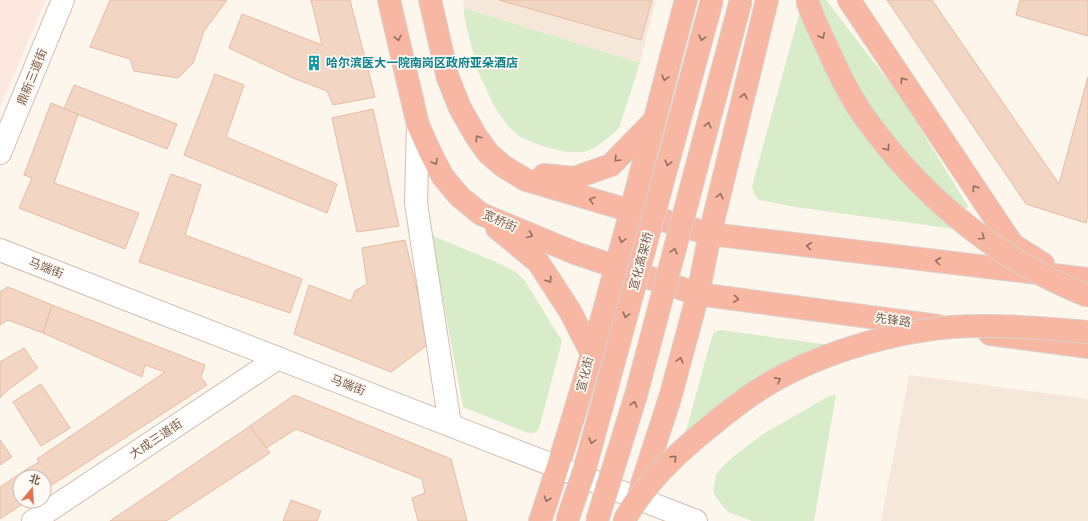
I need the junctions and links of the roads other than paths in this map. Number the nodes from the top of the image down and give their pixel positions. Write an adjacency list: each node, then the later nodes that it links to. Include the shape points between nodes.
1 (63, 0): 12 (street, 鼎新三道街)
2 (389, 0): 11 (highway, 宽桥街, one-way to 11)
3 (430, 0): 13 (highway, one-way to 3, via 488,153 460,108 448,78)
4 (686, 0): 10 (highway, one-way to 10)
5 (712, 0): 32 (highway, 宣化高架桥, one-way to 32, bridge, via 585,468)
6 (741, 0): 33 (highway, one-way to 6, bridge, via 636,395)
7 (767, 0): 16 (highway, one-way to 7)
8 (807, 0): 22 (highway, one-way to 22, bridge, via 835,65 859,109 892,154 935,198 980,236 1028,267)
9 (849, 0): 19 (highway, one-way to 9, via 1013,245)
10 (654, 121): 13 (highway, one-way to 13, via 611,165 574,178 541,175); 14 (highway)
11 (418, 125): 15 (highway, 宽桥街, one-way to 15, via 443,177 460,198); 27 (street, via 416,203)
12 (0, 153)
13 (503, 166): 14 (highway, one-way to 13, via 526,180)
14 (630, 211): 16 (highway); 18 (highway, one-way to 18)
15 (481, 214): 18 (highway, 宽桥街, one-way to 18, via 575,253); 25 (highway, 宣化街, one-way to 25, via 538,262 570,311)
16 (710, 234): 19 (highway, one-way to 16); 21 (highway)
17 (0, 250): 26 (street, 马端街)
18 (615, 266): 21 (highway, 宽桥街); 25 (highway)
19 (1059, 275): 20 (highway)
20 (1088, 279)
21 (698, 294): 24 (highway, 先锋路, one-way to 24); 29 (highway, one-way to 21, via 670,398)
22 (1088, 296)
23 (1088, 332): 34 (highway, one-way to 23, bridge, via 662,470 691,442 761,389 798,369 845,350 889,337 936,329 978,326 1038,327)
24 (1088, 347)
25 (592, 354): 28 (highway, 宣化街)
26 (278, 358): 27 (street, 马端街); 30 (street, 大成三道街)
27 (450, 425): 28 (street, 马端街)
28 (558, 468): 29 (street, 马端街); 31 (highway, 宣化街, one-way to 31)
29 (638, 498): 35 (highway); 36 (street, 马端街)
30 (34, 521)
31 (540, 521)
32 (567, 521)
33 (597, 521)
34 (624, 521)
35 (630, 521)
36 (696, 521)

